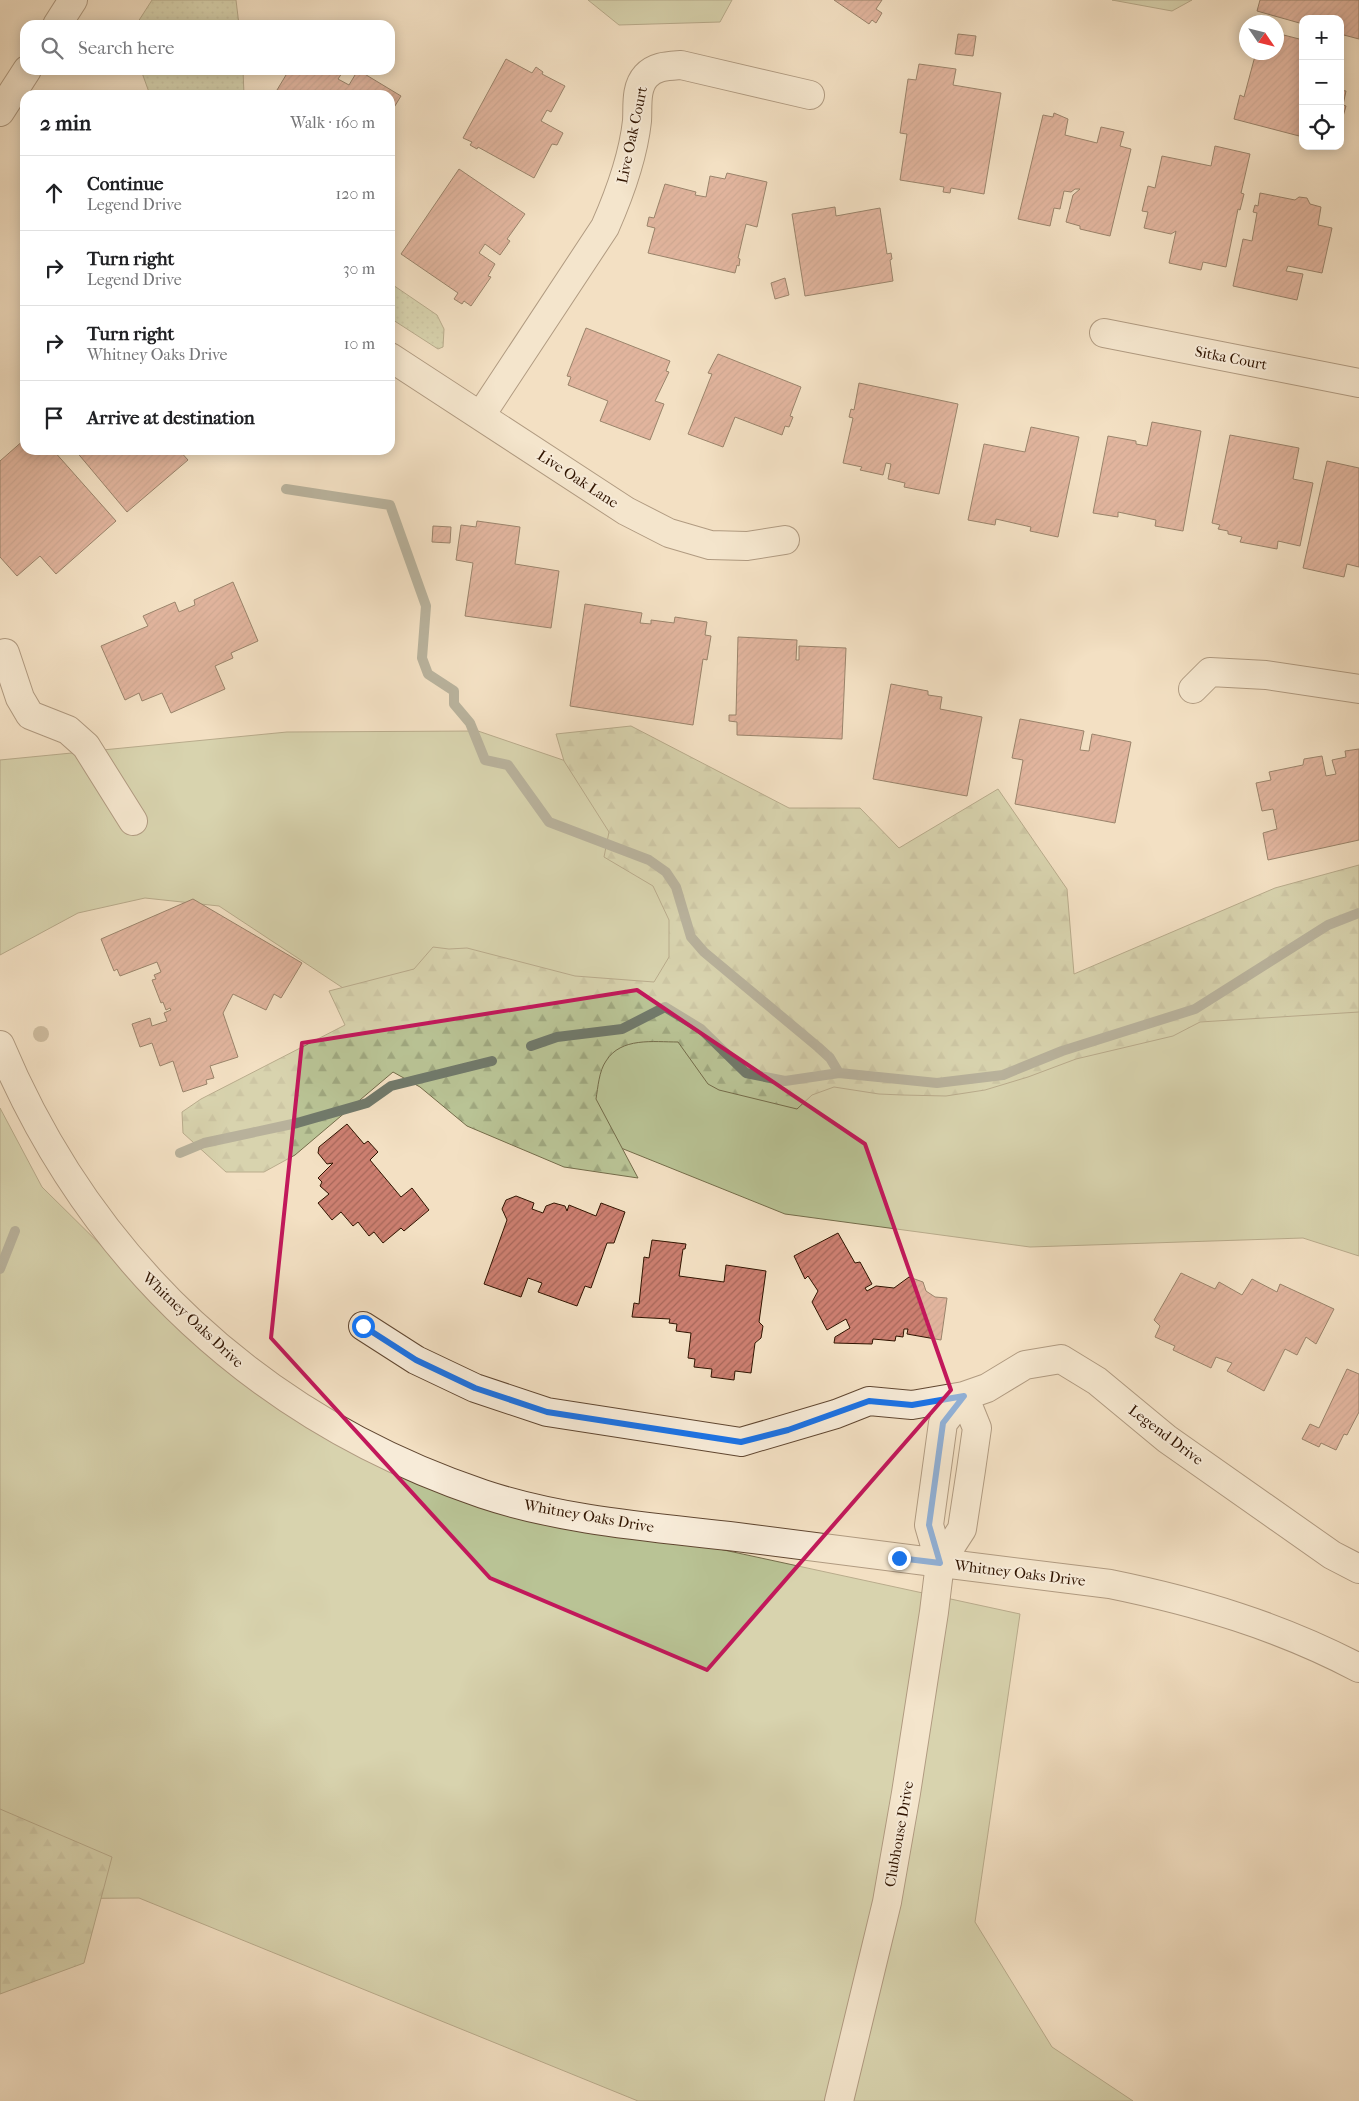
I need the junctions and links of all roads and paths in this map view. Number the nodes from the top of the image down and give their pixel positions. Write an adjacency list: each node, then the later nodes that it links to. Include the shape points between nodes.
1 (73, 0): 2 (street)
2 (59, 20)
3 (24, 75): 5 (street)
4 (810, 95): 9 (street, Live Oak Court, via 681,65 661,66 645,77 638,94 631,154 605,226)
5 (8, 106)
6 (1104, 333): 8 (street, Sitka Court)
7 (395, 360): 9 (street, Live Oak Lane)
8 (1359, 383)
9 (481, 415): 10 (street, Live Oak Lane, via 626,511 669,533 710,545 747,546)
10 (785, 540)
11 (5, 653): 14 (street, via 20,698 30,715 68,730 86,746)
12 (1192, 689): 13 (street, via 1210,672 1266,675)
13 (1359, 689)
14 (133, 821)
15 (0, 1046): 20 (street, Whitney Oaks Drive, via 39,1128 66,1173 99,1221 138,1268 191,1323 243,1368 357,1441 433,1476 546,1511)
16 (363, 1326): 17 (street, Legend Drive, via 424,1364 475,1388 547,1412 741,1442 788,1430 869,1401 912,1405)
17 (964, 1396): 18 (street, via 943,1423); 19 (street, via 977,1428); 21 (street, Legend Drive, via 987,1388 1024,1365 1061,1358 1097,1381 1175,1444 1332,1554)
18 (937, 1465): 19 (street); 20 (street, via 929,1525)
19 (971, 1470): 20 (street, via 962,1529)
20 (940, 1563): 22 (street, Whitney Oaks Drive, via 1110,1584 1183,1599 1256,1622 1324,1649); 23 (street, Clubhouse Drive, via 887,1902)
21 (1359, 1569)
22 (1359, 1668)
23 (839, 2101)

